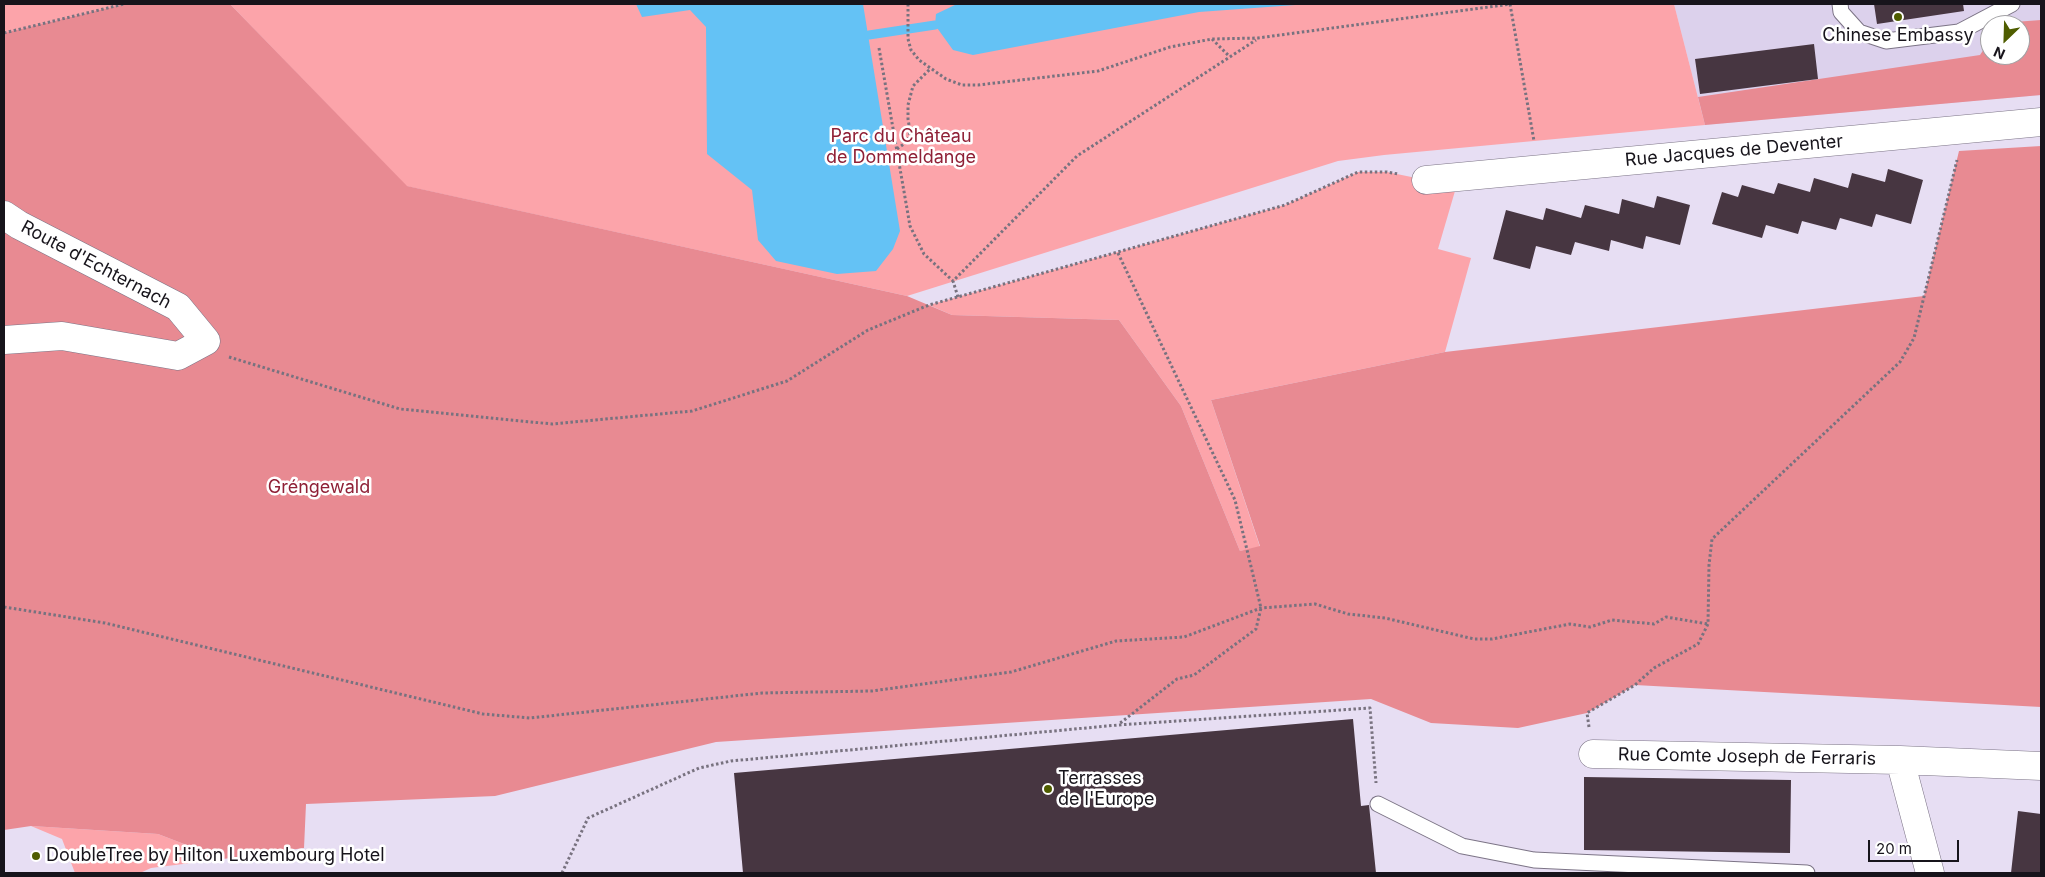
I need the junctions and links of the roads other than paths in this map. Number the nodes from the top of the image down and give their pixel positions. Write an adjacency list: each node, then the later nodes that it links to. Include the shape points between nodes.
1 (1840, 4): 2 (lane, via 1842,12 1859,32 1886,41 1959,32)
2 (2012, 4)
3 (2041, 122): 4 (street, Rue Jacques de Deventer)
4 (1426, 180)
5 (4, 215): 6 (street, Route d'Echternach, via 178,307 206,341 178,356 62,336)
6 (4, 340)
7 (1593, 754): 8 (street, Rue Comte Joseph de Ferraris)
8 (1900, 760): 9 (street, Rue Comte Joseph de Ferraris); 12 (street, Rue Comte Joseph de Ferraris)
9 (2041, 766)
10 (1378, 804): 11 (lane, via 1462,846 1534,860)
11 (1807, 873)
12 (1930, 873)

